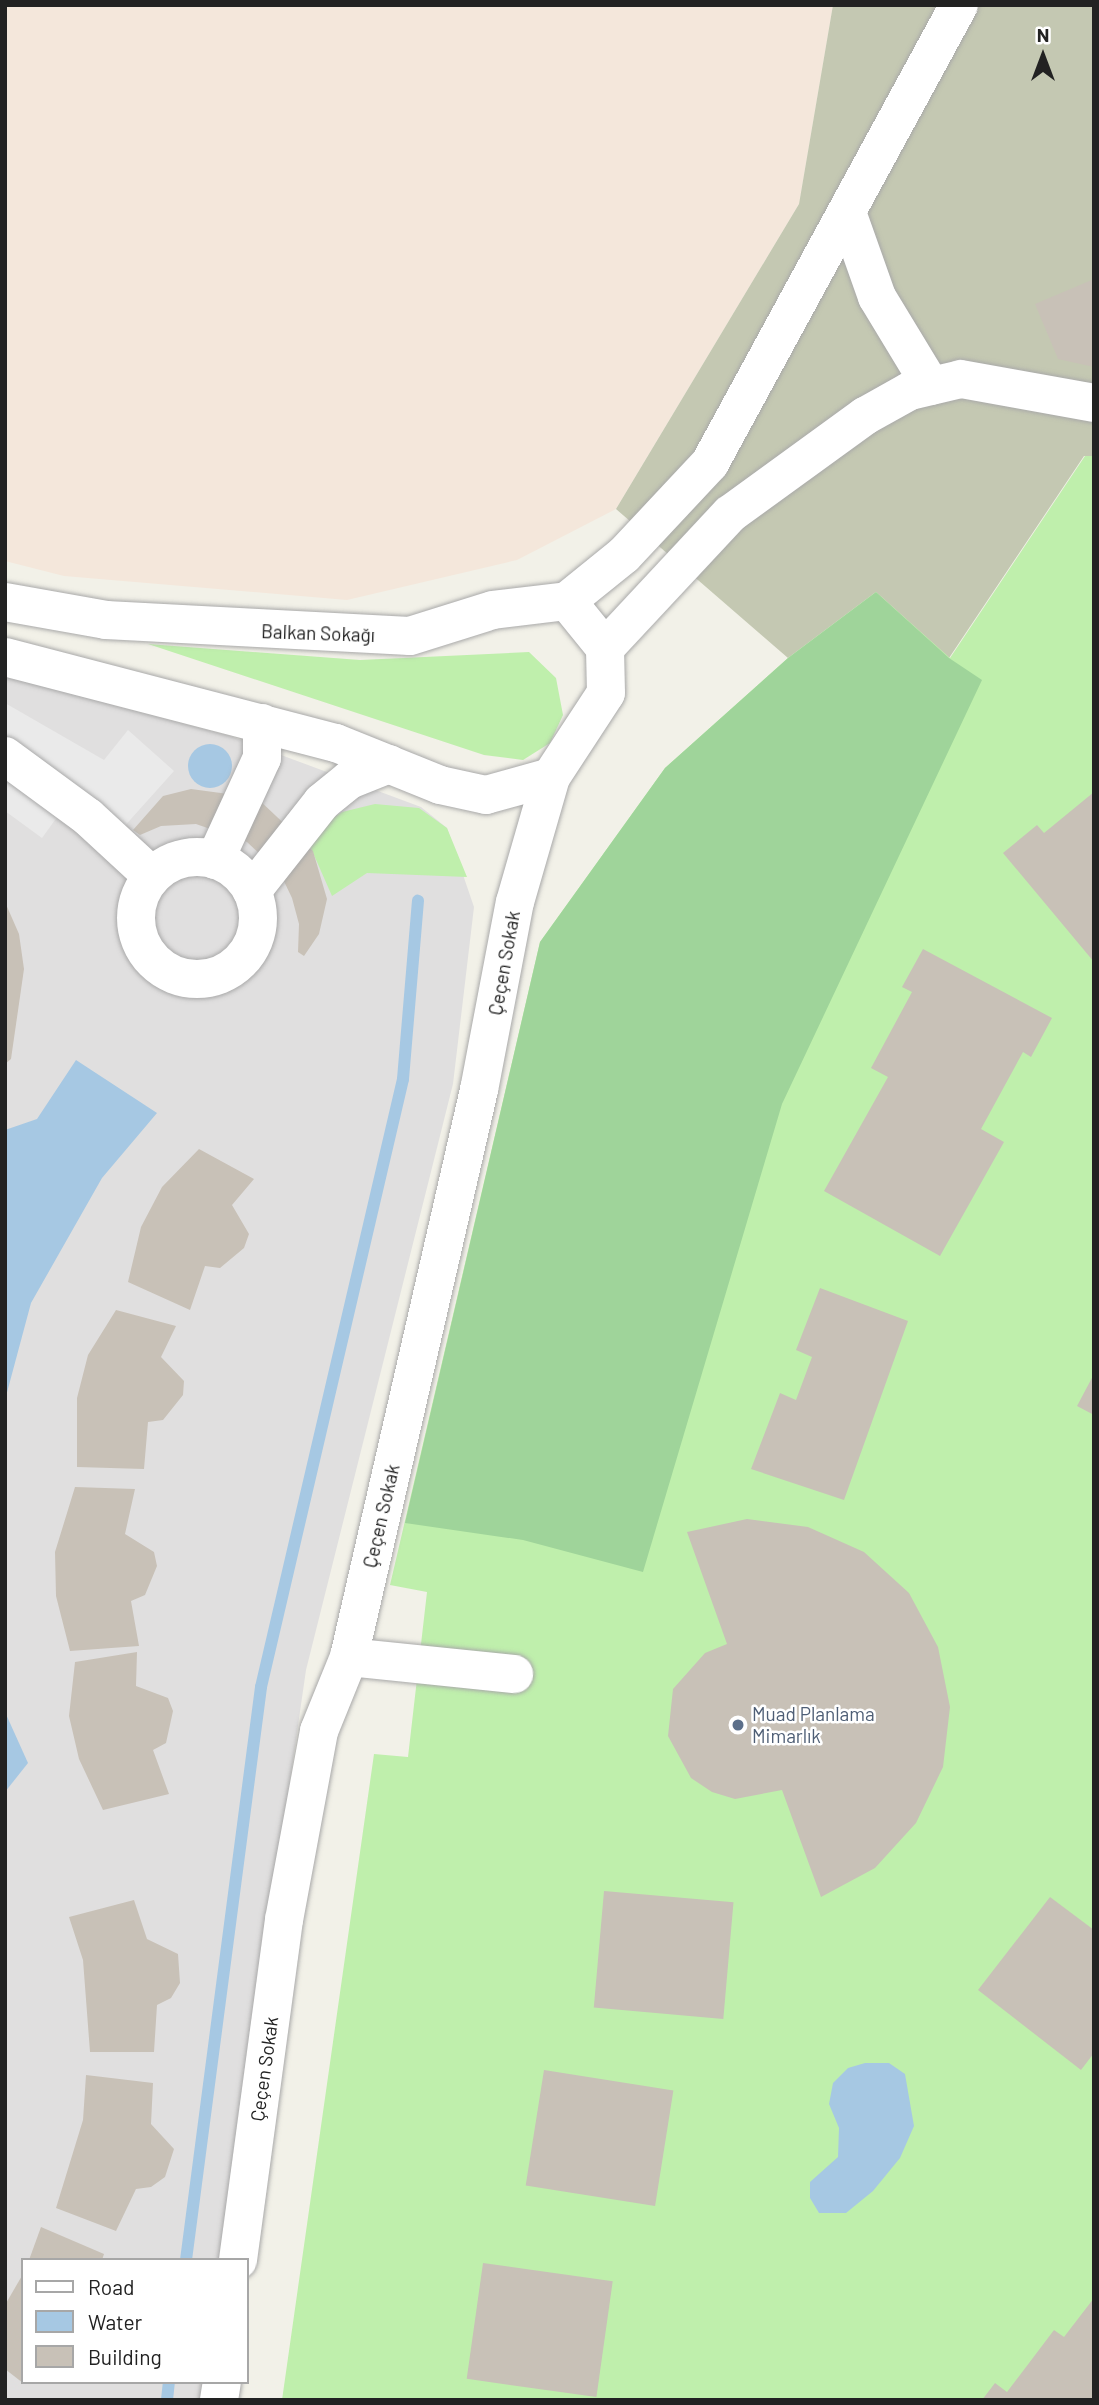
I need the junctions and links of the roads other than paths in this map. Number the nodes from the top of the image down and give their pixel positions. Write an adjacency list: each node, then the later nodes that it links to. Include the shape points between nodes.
1 (958, 5): 2 (street)
2 (848, 215): 3 (street, via 877,297); 5 (street, via 710,463 624,555)
3 (931, 386): 4 (street, via 961,379); 7 (street, via 910,391 865,416 730,514)
4 (1094, 403)
5 (566, 601): 6 (street, Balkan Sokağı, via 493,610 410,635 106,620); 7 (street)
6 (5, 602)
7 (605, 648): 12 (street, Çeçen Sokak, via 606,693)
8 (5, 657): 9 (street)
9 (262, 723): 11 (street); 13 (street, via 262,758)
10 (5, 756): 14 (street, via 88,817)
11 (389, 764): 12 (street, via 440,785 486,794); 15 (street, via 349,780 322,802)
12 (551, 777): 16 (street, Çeçen Sokak, via 515,902 479,1090)
13 (215, 860): 14 (street, via 181,859); 15 (street, via 230,866)
14 (152, 876): 15 (street, via 135,913 138,933 152,959 177,976 218,976 250,950 258,911)
15 (252, 891)
16 (349, 1657): 17 (street); 18 (street, Çeçen Sokak, via 319,1731 297,1835)
17 (514, 1674)
18 (238, 2258)

